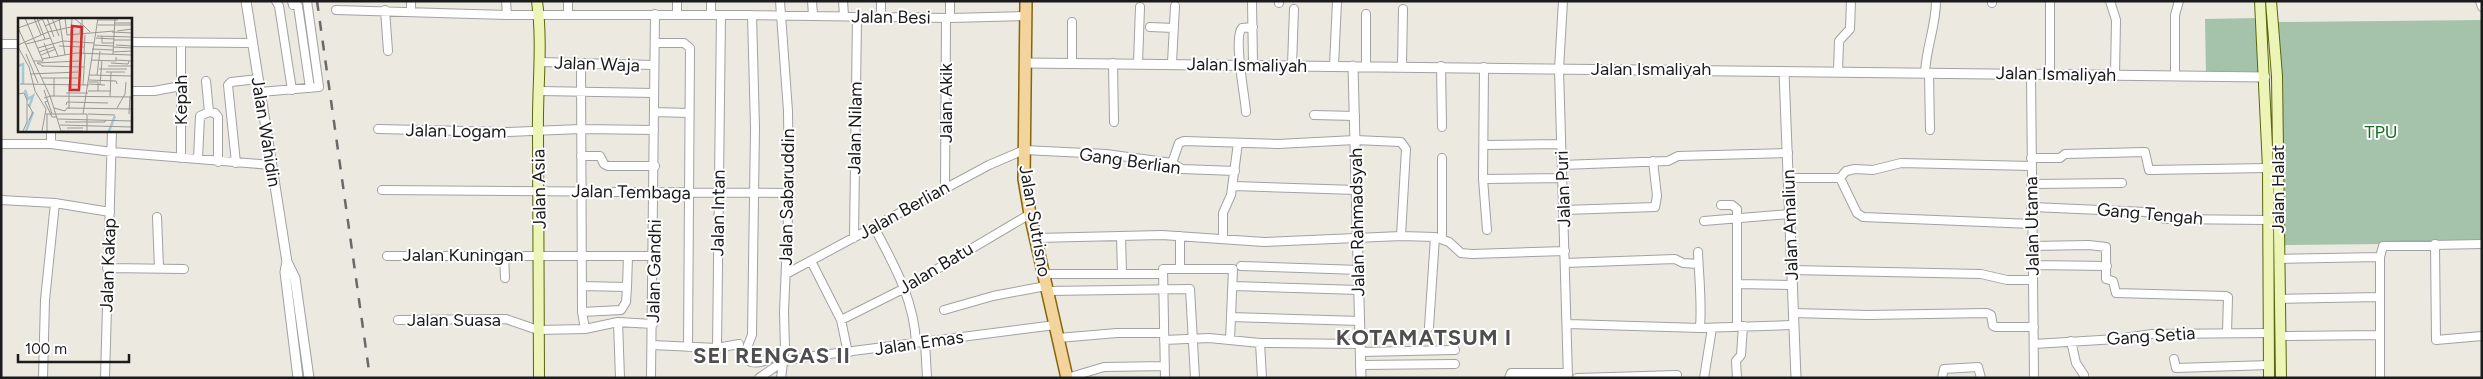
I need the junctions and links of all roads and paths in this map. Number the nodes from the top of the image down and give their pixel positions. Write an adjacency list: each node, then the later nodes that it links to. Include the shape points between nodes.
1 (246, 1): 58 (street, Jalan Wahidin)
2 (276, 1): 94 (street)
3 (307, 1): 93 (street, via 320,85)
4 (411, 1): 35 (street)
5 (506, 1): 39 (street)
6 (537, 1): 40 (main road, Jalan Asia)
7 (568, 1): 41 (street)
8 (677, 1): 37 (street)
9 (711, 1): 42 (street)
10 (780, 1): 45 (street, Jalan Sabaruddin)
11 (812, 1): 46 (street)
12 (843, 1): 47 (street)
13 (881, 1): 50 (street)
14 (950, 1): 51 (street, Jalan Akik)
15 (1026, 1): 48 (main road, Jalan Sutrisno)
16 (1252, 1): 54 (street)
17 (1337, 1): 74 (street)
18 (1563, 1): 80 (street, Jalan Puri)
19 (1851, 1): 81 (street, via 1850,29 1839,41)
20 (1936, 1): 83 (street, via 1932,35 1927,46)
21 (2050, 1): 85 (street)
22 (2110, 1): 86 (street, via 2116,20)
23 (2178, 1): 87 (street)
24 (2260, 1): 89 (main road, Jalan Halat)
25 (2271, 1): 88 (main road, Jalan Halat)
26 (2480, 1): 30 (street)
27 (294, 4): 93 (street)
28 (1175, 6): 55 (street)
29 (1140, 7): 68 (street)
30 (2482, 7)
31 (1294, 9): 72 (street)
32 (1403, 9): 77 (street)
33 (336, 10): 34 (street, Jalan Besi)
34 (385, 10): 35 (street, Jalan Besi); 62 (street)
35 (411, 12): 39 (street, Jalan Besi)
36 (655, 14): 37 (street, Jalan Besi); 41 (street, Jalan Besi); 59 (street, Jalan Gandhi)
37 (677, 14): 42 (street, Jalan Besi)
38 (1366, 14): 76 (street)
39 (507, 15): 40 (street, Jalan Besi)
40 (539, 15): 41 (street, Jalan Besi); 63 (main road, Jalan Asia)
41 (568, 15)
42 (711, 15): 43 (street, Jalan Besi)
43 (721, 15): 44 (street, Jalan Besi); 152 (street, Jalan Intan)
44 (752, 15): 45 (street, Jalan Besi); 153 (street)
45 (781, 15): 46 (street, Jalan Besi); 154 (street, Jalan Sabaruddin, via 788,111)
46 (813, 15): 47 (street, Jalan Besi)
47 (844, 16): 49 (street, Jalan Besi)
48 (1026, 16): 51 (street, Jalan Besi); 64 (main road, Jalan Sutrisno)
49 (857, 17): 50 (street, Jalan Besi); 173 (street, Jalan Nilam)
50 (881, 17): 51 (street, Jalan Besi)
51 (948, 18): 145 (street, Jalan Akik)
52 (1072, 22): 65 (street)
53 (1150, 27): 55 (street)
54 (1253, 27): 70 (street, via 1240,29); 71 (street)
55 (1174, 28): 69 (street)
56 (131, 42): 57 (street)
57 (181, 43): 58 (street); 92 (street, Kepah)
58 (252, 43): 90 (street, Jalan Wahidin)
59 (655, 43): 73 (street, Jalan Gandhi); 103 (street, via 684,43 689,46)
60 (1, 44): 61 (street)
61 (18, 44)
62 (388, 51)
63 (540, 62): 66 (street, Jalan Waja); 96 (main road, Jalan Asia)
64 (1026, 62): 65 (street, Jalan Ismaliyah); 121 (main road, Jalan Sutrisno)
65 (1072, 62): 67 (street, Jalan Ismaliyah)
66 (582, 63): 73 (street, Jalan Waja); 98 (street)
67 (1113, 63): 68 (street, Jalan Ismaliyah); 106 (street)
68 (1138, 63): 69 (street, Jalan Ismaliyah)
69 (1172, 63): 70 (street, Jalan Ismaliyah)
70 (1240, 64): 71 (street, Jalan Ismaliyah); 102 (street)
71 (1253, 64): 72 (street, Jalan Ismaliyah)
72 (1292, 65): 74 (street, Jalan Ismaliyah)
73 (654, 66): 99 (street, Jalan Gandhi)
74 (1334, 66): 75 (street, Jalan Ismaliyah)
75 (1353, 66): 76 (street, Jalan Ismaliyah); 105 (street, Jalan Rahmadsyah)
76 (1366, 66): 77 (street, Jalan Ismaliyah)
77 (1402, 66): 78 (street, Jalan Ismaliyah)
78 (1441, 66): 79 (street, Jalan Ismaliyah); 107 (street)
79 (1484, 67): 80 (street, Jalan Ismaliyah); 120 (street)
80 (1559, 69): 82 (street, Jalan Ismaliyah); 119 (street, Jalan Puri)
81 (1838, 71): 82 (street, Jalan Ismaliyah); 83 (street, Jalan Ismaliyah)
82 (1784, 72): 123 (street, Jalan Amaliun)
83 (1927, 73): 84 (street, Jalan Ismaliyah); 111 (street)
84 (2031, 74): 85 (street, Jalan Ismaliyah); 131 (street, Jalan Utama)
85 (2050, 74): 86 (street, Jalan Ismaliyah)
86 (2115, 75): 87 (street, Jalan Ismaliyah)
87 (2174, 76): 89 (street, Jalan Ismaliyah)
88 (2277, 76): 89 (street, Jalan Ismaliyah); 190 (main road, Jalan Halat)
89 (2265, 77): 136 (main road, Jalan Halat)
90 (258, 79): 97 (street, Jalan Wahidin); 129 (street, via 228,85)
91 (206, 81): 100 (street)
92 (181, 86): 95 (street); 125 (street, Kepah)
93 (310, 88): 94 (street)
94 (292, 90): 97 (street)
95 (131, 91)
96 (540, 91): 98 (street); 114 (main road, Jalan Asia)
97 (260, 92): 133 (street, Jalan Wahidin)
98 (581, 92): 99 (street); 109 (street)
99 (654, 94): 101 (street, Jalan Gandhi)
100 (209, 112): 127 (street, via 200,116); 128 (street, via 215,112 218,117)
101 (654, 112): 103 (street); 110 (street, Jalan Gandhi)
102 (1246, 112)
103 (689, 113): 151 (street)
104 (1314, 115): 105 (street)
105 (1355, 116): 115 (street, Jalan Rahmadsyah)
106 (1114, 122)
107 (1442, 127)
108 (378, 129): 114 (street, Jalan Logam)
109 (581, 129): 110 (street, Jalan Logam); 114 (street, Jalan Logam); 124 (street)
110 (654, 130): 135 (street, Jalan Gandhi)
111 (1930, 130)
112 (51, 131): 118 (street)
113 (112, 131): 122 (street, Jalan Kakap)
114 (537, 132): 148 (main road, Jalan Asia)
115 (1356, 140): 116 (street, via 1304,144); 147 (street, Jalan Rahmadsyah); 172 (street, via 1401,142 1405,146)
116 (1238, 143): 132 (street, via 1182,141); 137 (street)
117 (1, 144): 118 (street)
118 (51, 144): 122 (street)
119 (1561, 144): 120 (street); 134 (street, Jalan Puri)
120 (1484, 145): 141 (street)
121 (1024, 150): 132 (street, Gang Berlian, via 1106,154); 145 (street, Jalan Berlian); 161 (main road, Jalan Sutrisno, via 1024,179)
122 (112, 152): 125 (street); 160 (street, Jalan Kakap)
123 (1788, 153): 130 (street, via 1678,156 1668,161); 139 (street, Jalan Amaliun)
124 (581, 156): 135 (street, via 600,156 608,166); 149 (street)
125 (181, 158): 127 (street)
126 (1442, 158): 176 (street)
127 (198, 159): 128 (street)
128 (218, 162): 129 (street)
129 (236, 162): 133 (street)
130 (1653, 162): 134 (street); 159 (street, via 1655,207)
131 (2031, 162): 136 (street, via 2060,158 2065,154 2145,152 2149,170); 140 (street, via 1901,163 1873,170 1856,168); 143 (street, Jalan Utama)
132 (1172, 163): 137 (street, Gang Berlian, via 1182,169)
133 (271, 165): 192 (street, Jalan Wahidin)
134 (1562, 165): 138 (street, Jalan Puri)
135 (655, 166): 150 (street, Jalan Gandhi)
136 (2268, 168): 165 (main road, Jalan Halat)
137 (1235, 171): 144 (street)
138 (1562, 178): 141 (street); 159 (street, Jalan Puri)
139 (1788, 178): 140 (street); 162 (street, Jalan Amaliun)
140 (1840, 178): 167 (street, via 1856,213 1863,217)
141 (1483, 179): 169 (street)
142 (2122, 182): 143 (street)
143 (2031, 184): 158 (street, Jalan Utama)
144 (1233, 186): 147 (street); 177 (street, via 1223,212)
145 (945, 188): 168 (street, Jalan Berlian)
146 (382, 190): 148 (street, Jalan Tembaga)
147 (1356, 190): 175 (street, Jalan Rahmadsyah)
148 (540, 191): 149 (street, Jalan Tembaga); 183 (main road, Jalan Asia)
149 (581, 192): 150 (street, Jalan Tembaga); 185 (street)
150 (654, 192): 151 (street, Jalan Tembaga); 188 (street, Jalan Gandhi)
151 (690, 193): 152 (street, Jalan Tembaga); 255 (street)
152 (719, 193): 153 (street, Jalan Tembaga); 256 (street, Jalan Intan)
153 (755, 193): 154 (street, Jalan Tembaga); 257 (street, via 752,335 746,345 746,354 751,362 762,362)
154 (789, 194): 205 (street, Jalan Sabaruddin)
155 (1, 200): 156 (street)
156 (55, 203): 160 (street); 271 (street, via 45,300)
157 (1721, 205): 164 (street, via 1734,206)
158 (2031, 207): 165 (street, Gang Tengah, via 2146,212 2165,219); 167 (street, Jalan Utama)
159 (1564, 210): 181 (street, Jalan Puri)
160 (110, 212): 198 (street, Jalan Kakap)
161 (1030, 214): 174 (main road, Jalan Sutrisno); 215 (street, Jalan Batu)
162 (1789, 214): 164 (street); 203 (street, Jalan Amaliun)
163 (157, 217): 199 (street)
164 (1737, 219): 166 (street); 210 (street)
165 (2268, 220): 240 (main road, Jalan Halat)
166 (1704, 221)
167 (2032, 224): 180 (street, Jalan Utama)
168 (874, 227): 173 (street, Jalan Berlian); 215 (street)
169 (1487, 230)
170 (1121, 236): 171 (street); 174 (street); 204 (street)
171 (1180, 236): 177 (street); 200 (street)
172 (1401, 236): 175 (street); 176 (street)
173 (854, 238): 191 (street, Jalan Berlian)
174 (1036, 238): 209 (main road, Jalan Sutrisno)
175 (1358, 238): 177 (street, via 1264,242); 202 (street, Jalan Rahmadsyah)
176 (1439, 238): 181 (street, via 1462,253); 233 (street)
177 (1223, 239)
178 (2435, 244): 179 (street); 189 (street, via 2386,245); 244 (street, via 2436,340)
179 (2482, 244)
180 (2032, 246): 195 (street, Jalan Utama); 197 (street, via 2105,247)
181 (1565, 252): 193 (street, Jalan Puri)
182 (1698, 252): 194 (street)
183 (539, 254): 184 (street, Jalan Kuningan); 185 (street); 238 (main road, Jalan Asia)
184 (504, 255): 186 (street, Jalan Kuningan); 207 (street)
185 (582, 255): 187 (street); 212 (street)
186 (387, 256)
187 (628, 256): 188 (street); 214 (street)
188 (654, 256): 228 (street, Jalan Gandhi)
189 (2380, 257): 190 (street); 218 (street)
190 (2279, 259): 219 (main road, Jalan Halat)
191 (811, 261): 205 (street, Jalan Berlian); 225 (street)
192 (287, 262): 273 (street, Jalan Wahidin, via 285,272); 274 (street, Jalan Wahidin, via 295,278)
193 (1565, 263): 194 (street, via 1675,258 1683,263); 229 (street, Jalan Puri)
194 (1698, 264): 235 (street, via 1698,285 1702,295)
195 (2033, 265): 197 (street); 208 (street, Jalan Utama)
196 (1241, 266): 202 (street)
197 (2106, 266): 239 (street, via 2106,279 2113,281 2116,293 2226,296)
198 (108, 268): 199 (street); 272 (street, Jalan Kakap)
199 (158, 268): 201 (street)
200 (1180, 268): 206 (street, via 1163,269); 213 (street, via 1231,268)
201 (184, 269)
202 (1360, 270): 217 (street, Jalan Rahmadsyah)
203 (1792, 270): 208 (street, via 1981,274); 211 (street, Jalan Amaliun)
204 (1122, 273): 206 (street); 209 (street)
205 (786, 274): 257 (street, Jalan Sabaruddin)
206 (1162, 274): 216 (street)
207 (505, 278)
208 (2033, 280): 234 (street, Jalan Utama)
209 (1046, 284): 216 (street); 220 (street); 230 (main road, Jalan Sutrisno)
210 (1737, 284): 211 (street); 232 (street)
211 (1792, 284): 222 (street, Jalan Amaliun)
212 (582, 286): 214 (street); 221 (street)
213 (1233, 286): 217 (street); 223 (street)
214 (627, 287): 221 (street, via 626,302 621,310)
215 (905, 288): 225 (street, Jalan Batu); 250 (street)
216 (1162, 288): 242 (street); 246 (street, via 1191,290)
217 (1359, 290): 227 (street, Jalan Rahmadsyah)
218 (2380, 297): 219 (street); 241 (street)
219 (2279, 300): 243 (main road, Jalan Halat)
220 (944, 310)
221 (582, 312): 237 (street)
222 (1793, 313): 231 (street, Jalan Amaliun); 234 (street, via 1987,312 1996,327)
223 (1231, 317): 227 (street); 247 (street)
224 (398, 320): 238 (street, Jalan Suasa, via 506,319)
225 (841, 320): 260 (street)
226 (618, 322): 228 (street); 237 (street); 276 (street)
227 (1360, 322): 258 (street, Jalan Rahmadsyah)
228 (653, 324): 254 (street, Jalan Gandhi)
229 (1568, 324): 235 (street); 268 (street, Jalan Puri)
230 (1055, 325): 245 (main road, Jalan Sutrisno); 248 (street, Jalan Emas)
231 (1793, 325): 232 (street); 291 (street, Jalan Amaliun)
232 (1740, 326): 236 (street); 290 (street, via 1741,355 1736,361)
233 (1429, 327)
234 (2034, 327): 253 (street, Jalan Utama)
235 (1700, 328): 236 (street)
236 (1712, 328): 289 (street)
237 (585, 329): 238 (street)
238 (538, 330): 275 (main road, Jalan Asia)
239 (2226, 333): 240 (street, Gang Setia); 249 (street, Gang Setia, via 2152,334)
240 (2269, 333): 265 (main road, Jalan Halat)
241 (2380, 335): 243 (street); 297 (street)
242 (1163, 336): 245 (street, via 1117,333); 246 (street); 266 (street)
243 (2280, 336): 296 (main road, Jalan Halat)
244 (2482, 336)
245 (1058, 338): 281 (main road, Jalan Sutrisno)
246 (1194, 339): 247 (street); 284 (street)
247 (1230, 340): 251 (street)
248 (925, 341): 250 (street, Jalan Emas); 280 (street)
249 (2071, 341): 253 (street, Gang Setia); 270 (street, via 2076,363)
250 (916, 342): 260 (street, Jalan Emas)
251 (1260, 342): 258 (street); 285 (street)
252 (739, 344): 256 (street)
253 (2034, 344): 294 (street, Jalan Utama)
254 (652, 345): 255 (street); 277 (street, Jalan Gandhi)
255 (688, 348): 256 (street)
256 (716, 348)
257 (785, 348): 262 (street, Jalan Sabaruddin)
258 (1360, 348): 259 (street); 264 (street, Jalan Rahmadsyah)
259 (1456, 350)
260 (848, 353): 262 (street, Jalan Emas)
261 (2174, 359): 265 (street, via 2176,368)
262 (784, 361): 278 (street, Jalan Emas); 279 (street, Jalan Sabaruddin)
263 (1455, 364): 264 (street)
264 (1360, 365): 286 (street, Jalan Rahmadsyah)
265 (2269, 365): 295 (main road, Jalan Halat)
266 (1165, 366): 267 (street); 283 (street)
267 (1137, 368): 281 (street, via 1104,366); 282 (street)
268 (1568, 375): 287 (street, via 1511,373)
269 (1677, 375): 288 (street)
270 (2084, 375)
271 (43, 378)
272 (106, 378)
273 (298, 378)
274 (309, 378)
275 (539, 378)
276 (620, 378)
277 (651, 378)
278 (759, 378)
279 (781, 378)
280 (927, 378)
281 (1067, 378)
282 (1138, 378)
283 (1165, 378)
284 (1195, 378)
285 (1262, 378)
286 (1360, 378)
287 (1509, 378)
288 (1577, 378)
289 (1704, 378)
290 (1737, 378)
291 (1796, 378)
292 (1942, 378): 293 (street, via 1944,369 1978,367)
293 (1981, 378)
294 (2034, 378)
295 (2269, 378)
296 (2281, 378)
297 (2380, 378)

